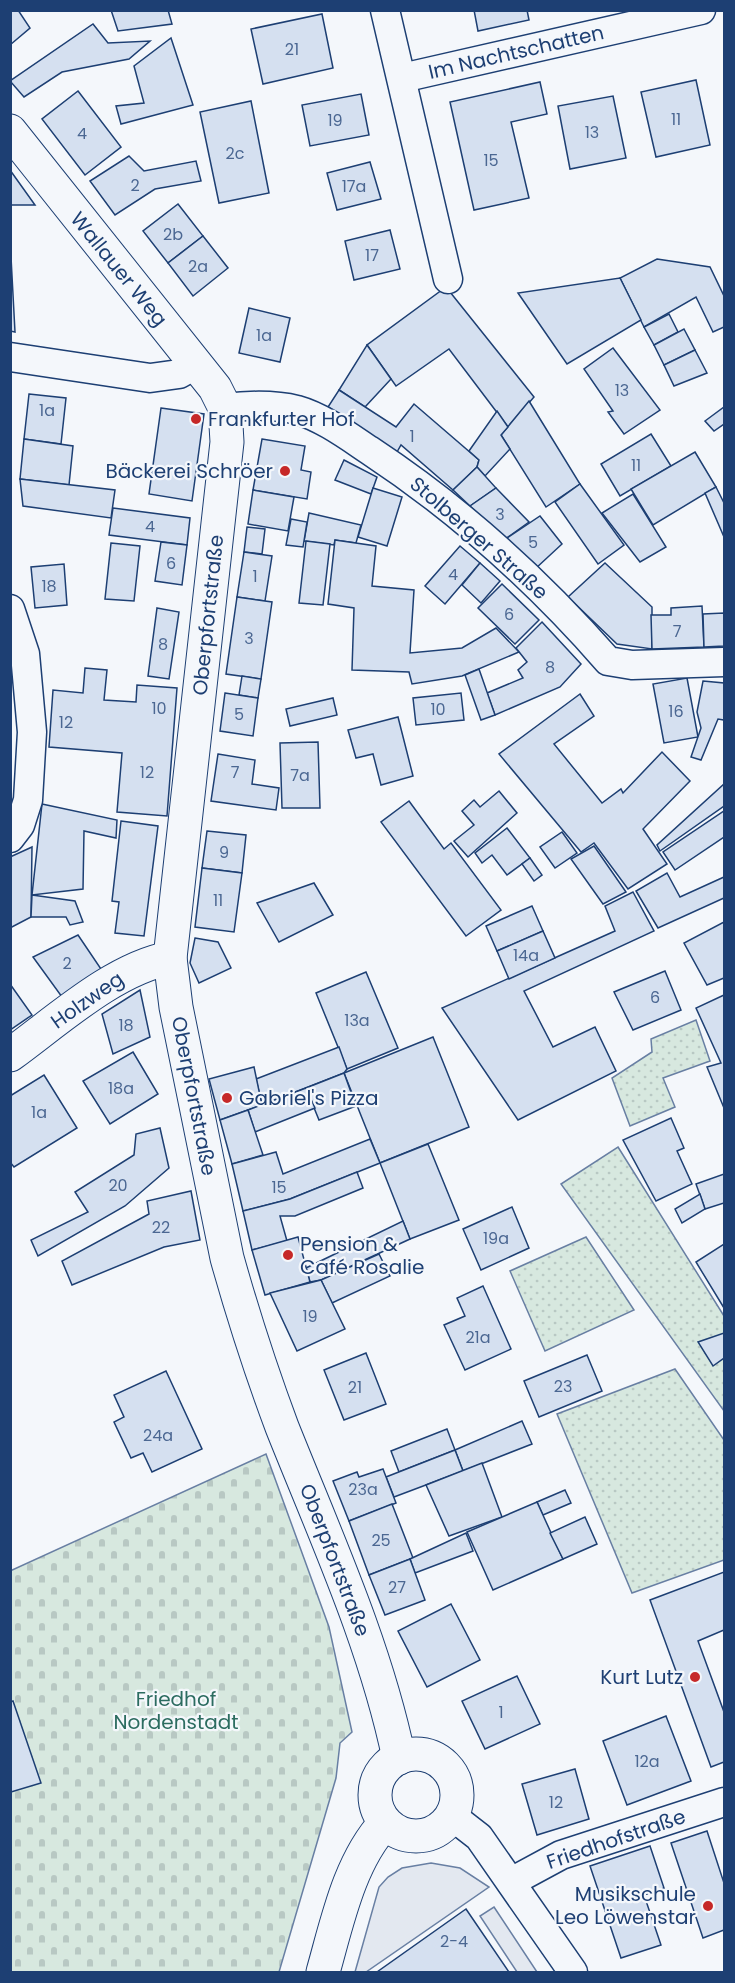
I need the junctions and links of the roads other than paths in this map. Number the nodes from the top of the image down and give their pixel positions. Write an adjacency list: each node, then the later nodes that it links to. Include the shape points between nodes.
1 (385, 10): 3 (street, Im Nachtschatten)
2 (701, 10): 3 (street, Im Nachtschatten)
3 (402, 78): 5 (street, Im Nachtschatten)
4 (10, 131): 7 (street, Wallauer Weg)
5 (448, 279)
6 (10, 357): 7 (street, via 150,378 179,374)
7 (195, 365): 8 (street, Wallauer Weg)
8 (225, 408): 10 (street, Stolberger Straße, via 255,405 299,411 349,437 424,486 568,615 608,661); 12 (street, Oberpfortstraße, via 227,442)
9 (10, 609): 11 (street, via 25,654 32,732 28,800 20,825)
10 (724, 662)
11 (10, 838)
12 (170, 958): 13 (street, Holzweg, via 122,975); 14 (street, Oberpfortstraße, via 182,1039 229,1267 264,1378 365,1637)
13 (10, 1054)
14 (399, 1758): 16 (street, via 422,1754 447,1768 457,1789); 17 (street, via 382,1771 375,1787 375,1806)
15 (724, 1802): 18 (street, Friedhofstraße, via 561,1855)
16 (452, 1816): 17 (street, via 441,1828 419,1837 403,1835); 18 (street, via 479,1837)
17 (385, 1823): 19 (street, via 370,1841 350,1884)
18 (511, 1882): 20 (street)
19 (323, 1972)
20 (573, 1972)

